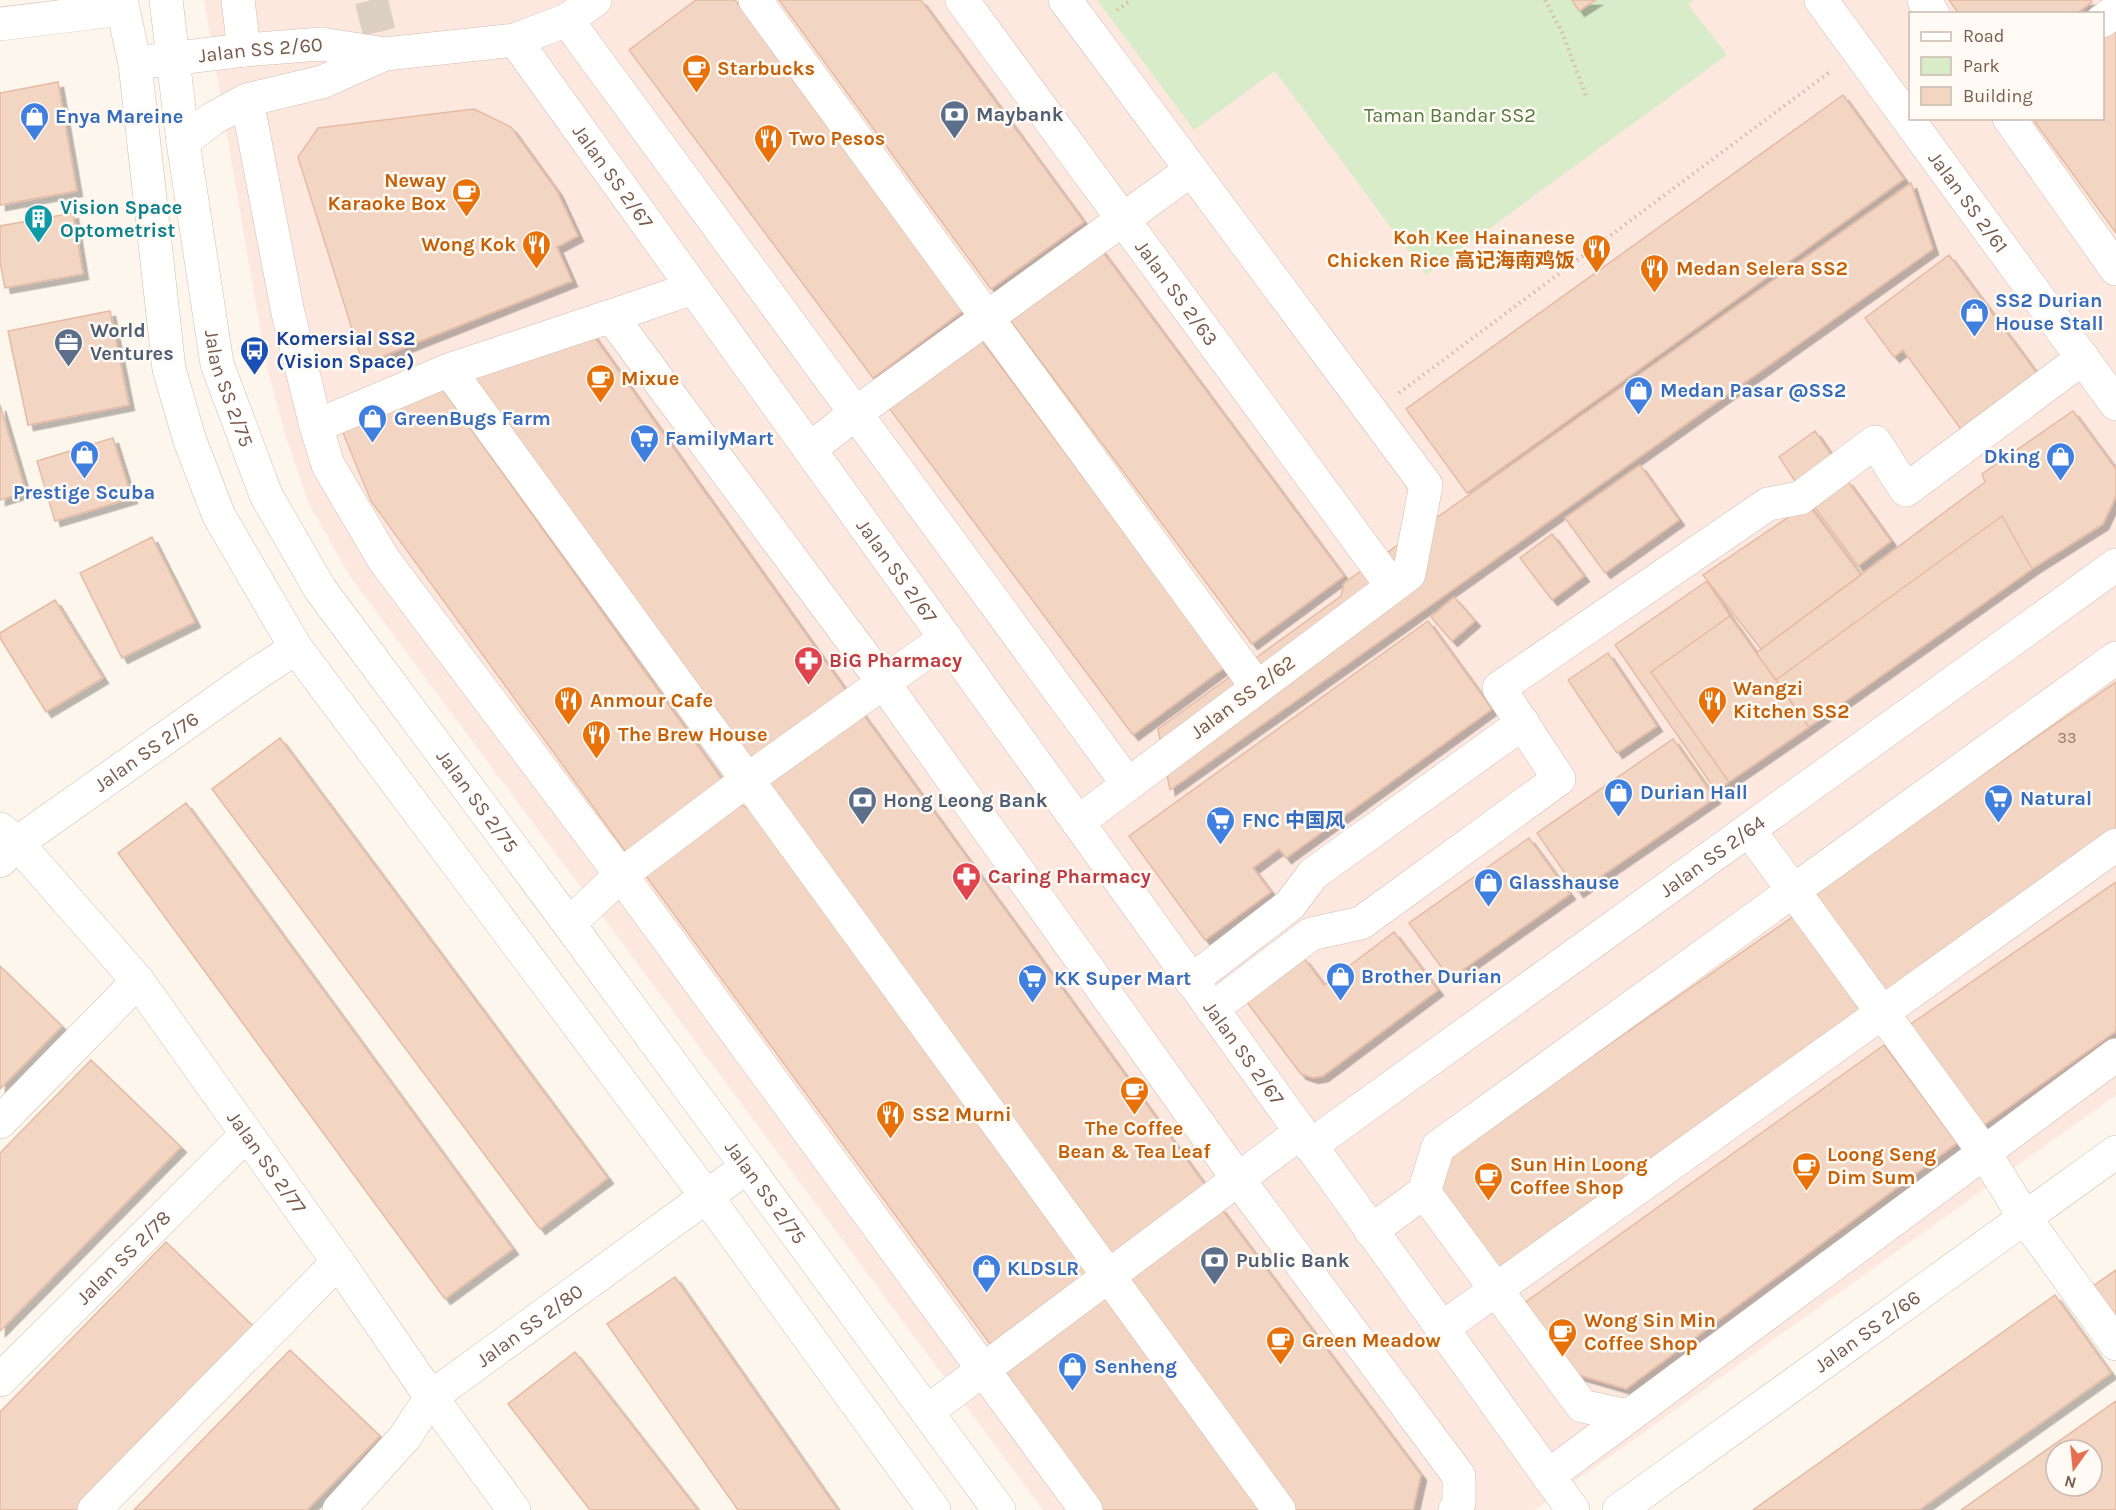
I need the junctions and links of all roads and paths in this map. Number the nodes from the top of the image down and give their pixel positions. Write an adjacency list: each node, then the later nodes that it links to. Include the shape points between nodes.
1 (166, 0): 18 (street, Jalan SS 2/75)
2 (238, 0): 15 (street)
3 (595, 0): 11 (street, Jalan SS 2/60)
4 (755, 0): 29 (street)
5 (962, 0): 25 (street, Jalan SS 2/63)
6 (1065, 0): 24 (street)
7 (1545, 0): 20 (path, via 1562,32)
8 (1821, 0): 16 (street, Jalan SS 2/61)
9 (122, 5): 13 (street); 19 (street)
10 (2116, 11): 12 (street)
11 (567, 20): 14 (street, Jalan SS 2/60); 33 (street)
12 (2104, 20)
13 (0, 24)
14 (515, 40): 17 (street, Jalan SS 2/60); 27 (street, Jalan SS 2/67)
15 (244, 50): 17 (street, Jalan SS 2/60, via 321,44); 18 (street, Jalan SS 2/60)
16 (1858, 51): 30 (street, Jalan SS 2/61); 34 (path)
17 (385, 54): 21 (street, Jalan SS 2/60, via 322,82)
18 (174, 58): 19 (street, Jalan SS 2/60); 23 (street, Jalan SS 2/75)
19 (135, 64): 40 (street, via 169,369 190,441 219,516)
20 (1586, 96)
21 (247, 100): 23 (street, Jalan SS 2/60, via 212,119); 35 (street, via 288,313)
22 (2009, 120): 26 (street)
23 (183, 142): 54 (street, Jalan SS 2/75, via 217,364 266,495 320,589)
24 (1191, 170): 25 (street); 34 (street)
25 (1123, 219): 29 (street); 38 (street, Jalan SS 2/63)
26 (2116, 269)
27 (693, 288): 28 (street); 36 (street, Jalan SS 2/67)
28 (611, 316): 31 (street); 42 (street)
29 (987, 318): 33 (street); 43 (street)
30 (2083, 358): 32 (street, Jalan SS 2/61); 44 (street, via 1906,490 1875,442 1800,498 1768,504 1499,688)
31 (449, 370): 35 (street); 45 (street)
32 (2116, 404)
33 (856, 413): 36 (street); 46 (street)
34 (1373, 413): 38 (street, via 1426,484)
35 (316, 426): 51 (street, via 328,465 384,560)
36 (810, 449): 39 (street, Jalan SS 2/67)
37 (2116, 566): 48 (street, Jalan SS 2/64)
38 (1400, 580): 43 (street, Jalan SS 2/62)
39 (945, 638): 42 (street); 47 (street, Jalan SS 2/67)
40 (296, 648): 49 (street, Jalan SS 2/76); 69 (street)
41 (2116, 658): 52 (street)
42 (883, 682): 45 (street); 67 (street)
43 (1257, 687): 46 (street, Jalan SS 2/62)
44 (1523, 723): 53 (street, via 1313,874); 55 (street, via 1559,779 1361,923)
45 (747, 780): 51 (street); 73 (street)
46 (1127, 783): 47 (street, Jalan SS 2/62)
47 (1078, 822): 57 (street, Jalan SS 2/67)
48 (1749, 830): 52 (street); 63 (street, Jalan SS 2/64)
49 (6, 844): 56 (street, Jalan SS 2/77)
50 (2116, 845): 59 (street)
51 (621, 875): 54 (street); 77 (street)
52 (1793, 891): 59 (street); 68 (street, via 1438,1147)
53 (1290, 905): 55 (street); 57 (street)
54 (569, 924): 66 (street, Jalan SS 2/75)
55 (1311, 934): 58 (street)
56 (138, 981): 61 (street); 62 (street, Jalan SS 2/77)
57 (1191, 981): 58 (street, Jalan SS 2/67)
58 (1212, 1009): 63 (street, Jalan SS 2/67)
59 (1883, 1012): 64 (street); 74 (street)
60 (2116, 1055): 64 (street)
61 (0, 1122)
62 (246, 1135): 72 (street, Jalan SS 2/77); 78 (street, Jalan SS 2/78)
63 (1305, 1139): 67 (street, Jalan SS 2/64); 71 (street, Jalan SS 2/67)
64 (1984, 1152): 70 (street); 81 (street)
65 (2116, 1152): 70 (street, Jalan SS 2/66)
66 (747, 1167): 69 (street, Jalan SS 2/80); 80 (street, Jalan SS 2/75)
67 (1239, 1179): 73 (street, Jalan SS 2/64); 90 (street, via 1459,1476 1459,1503)
68 (1424, 1192): 71 (street); 74 (street)
69 (706, 1197): 79 (street, Jalan SS 2/80); 86 (street)
70 (2025, 1218): 76 (street); 92 (street, Jalan SS 2/66)
71 (1371, 1231): 75 (street, Jalan SS 2/67)
72 (339, 1262): 79 (street, Jalan SS 2/77); 83 (street)
73 (1109, 1276): 77 (street, Jalan SS 2/64); 89 (street)
74 (1496, 1290): 75 (street); 81 (street, via 1582,1406)
75 (1442, 1329): 82 (street, Jalan SS 2/67)
76 (2116, 1344)
77 (982, 1370): 80 (street, Jalan SS 2/64); 88 (street)
78 (0, 1380)
79 (431, 1397): 84 (street, Jalan SS 2/80, via 405,1437); 85 (street, Jalan SS 2/77)
80 (927, 1412): 87 (street, Jalan SS 2/75)
81 (1628, 1416): 82 (street)
82 (1548, 1476): 91 (street, Jalan SS 2/67)
83 (94, 1510)
84 (339, 1510)
85 (514, 1510)
86 (934, 1510)
87 (999, 1510)
88 (1086, 1510)
89 (1280, 1510)
90 (1455, 1510)
91 (1573, 1510)
92 (1619, 1510)

